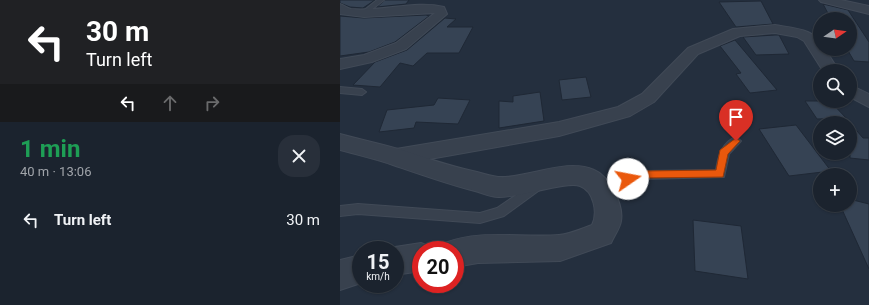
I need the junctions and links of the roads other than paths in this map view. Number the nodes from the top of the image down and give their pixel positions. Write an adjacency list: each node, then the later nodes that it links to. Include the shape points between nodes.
1 (381, 0): 6 (lane)
2 (825, 0): 5 (street)
3 (440, 5): 6 (street, via 433,8); 7 (street, via 441,14 401,46 367,59)
4 (340, 8): 6 (street, via 346,12)
5 (869, 10)
6 (364, 13)
7 (340, 64)
8 (827, 64): 15 (street, via 809,38 801,34 774,29 738,32 693,51 648,98 624,112 559,129)
9 (340, 90): 10 (lane)
10 (362, 92)
11 (857, 94): 12 (street)
12 (869, 101)
13 (736, 141): 17 (lane, via 724,153 720,174 644,174)
14 (340, 142): 15 (street)
15 (396, 157): 16 (street, via 450,176 498,187)
16 (544, 181): 17 (street, via 571,176 587,178); 18 (lane, via 500,212 480,218 358,209)
17 (598, 187): 19 (street, via 608,212 608,221 601,234 560,248)
18 (340, 210)
19 (464, 252)
20 (352, 272): 21 (street)
21 (340, 275)

